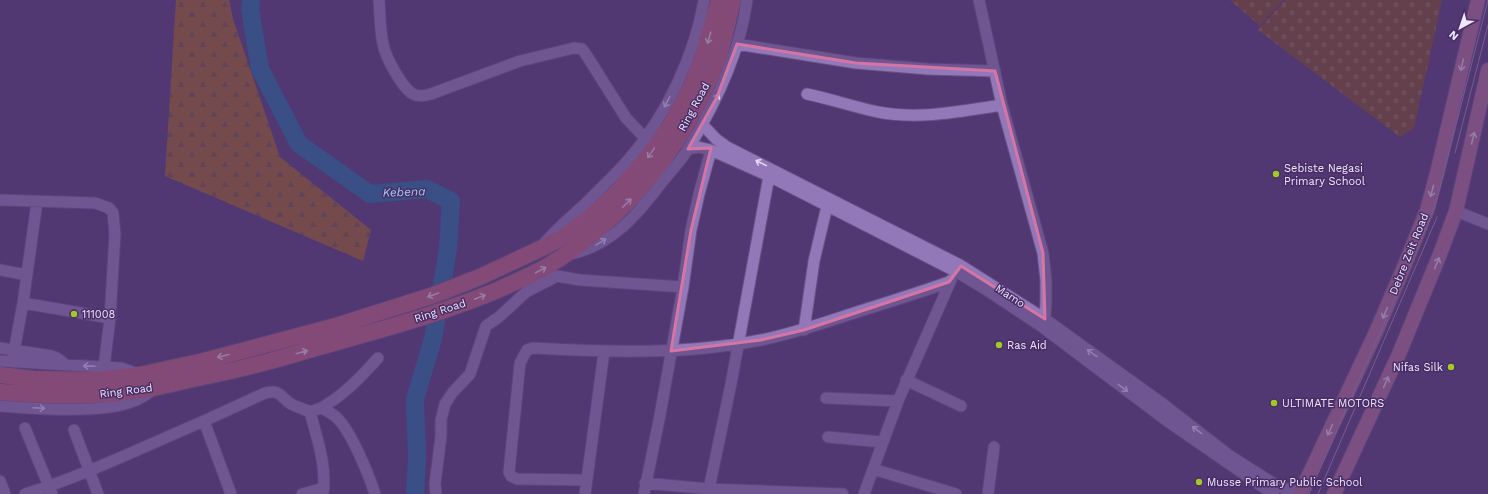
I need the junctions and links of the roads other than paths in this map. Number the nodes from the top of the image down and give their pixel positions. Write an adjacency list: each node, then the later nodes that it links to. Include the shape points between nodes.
1 (379, 0): 14 (street, via 383,44 388,61 412,94 431,94 520,61 574,48 582,49 626,118)
2 (704, 0): 14 (street, one-way to 14, via 680,79)
3 (719, 0): 23 (highway, Ring Road, one-way to 23, via 702,60 690,89 670,126 647,158 618,191 588,219 562,238)
4 (733, 0): 24 (highway, Ring Road, one-way to 4, via 612,218 644,186 671,149 704,92 717,60)
5 (747, 0): 8 (street)
6 (979, 0): 10 (street)
7 (1478, 0): 70 (main road, Debre Zeit Road, one-way to 70, via 1424,217 1376,332)
8 (737, 44): 10 (street, via 856,64); 13 (street, one-way to 8, via 723,84)
9 (1488, 70): 21 (main road, one-way to 9)
10 (996, 71): 12 (street)
11 (807, 94): 12 (street, via 880,112 913,114 932,115)
12 (1002, 105): 32 (street, via 1043,253 1046,280)
13 (702, 124): 15 (street); 25 (street, Mamo, one-way to 13, via 727,147)
14 (645, 138): 23 (street, via 624,164 588,202 553,232)
15 (688, 150): 16 (street, via 698,147); 24 (street, one-way to 15, via 584,251 612,236 636,215)
16 (711, 150): 17 (street); 29 (street, via 691,230)
17 (769, 176): 20 (street); 34 (street)
18 (0, 200): 19 (street)
19 (37, 202): 27 (street); 31 (street, via 95,203 109,208 113,213 115,234)
20 (827, 206): 25 (street); 33 (street, via 814,262)
21 (1456, 211): 22 (street); 84 (main road, one-way to 21, via 1401,348)
22 (1488, 224)
23 (540, 249): 44 (highway, Ring Road, one-way to 44, via 434,295 336,326)
24 (565, 255): 47 (highway, Ring Road, one-way to 24, via 264,363 458,306 516,282)
25 (958, 269): 28 (street); 32 (street, Mamo)
26 (0, 270): 27 (street)
27 (27, 275): 30 (street)
28 (949, 282): 33 (street); 46 (street)
29 (683, 287): 37 (street); 77 (street, via 557,276 526,292 486,326 470,374 453,392 446,404 441,420 442,436 435,484)
30 (23, 303): 31 (street); 36 (street)
31 (110, 318): 43 (street)
32 (1043, 322): 55 (street, Mamo)
33 (804, 330): 34 (street)
34 (738, 344): 37 (street); 67 (street)
35 (0, 348): 36 (street)
36 (14, 349): 41 (street); 42 (street, via 52,356)
37 (671, 351): 38 (street); 66 (street)
38 (604, 352): 64 (street); 64 (street, via 533,348 527,350 520,363 509,472 511,476 517,479)
39 (378, 358): 53 (street, via 342,394)
40 (0, 361): 41 (street)
41 (12, 362): 42 (street)
42 (67, 365): 43 (street, one-way to 42)
43 (104, 367): 44 (street, via 121,368)
44 (140, 375): 45 (highway, Ring Road, via 97,380)
45 (0, 376)
46 (906, 380): 50 (street); 52 (street)
47 (157, 388): 48 (highway, Ring Road, via 79,396); 51 (street, one-way to 47, via 98,408 135,401)
48 (0, 392)
49 (826, 398): 50 (street)
50 (898, 400): 60 (street)
51 (0, 406)
52 (961, 406)
53 (321, 408): 54 (street); 76 (street, via 331,412 345,429 369,475)
54 (310, 412): 56 (street, via 290,403 274,391); 69 (street, via 323,458)
55 (1173, 419): 70 (street, Mamo, one-way to 55, via 1279,487); 83 (street)
56 (204, 420): 63 (street); 74 (street)
57 (25, 428): 68 (street)
58 (74, 430): 63 (street)
59 (828, 438): 60 (street)
60 (882, 442): 62 (street)
61 (994, 447): 82 (street)
62 (873, 469): 80 (street); 81 (street)
63 (89, 471): 68 (street); 73 (street)
64 (586, 480): 78 (street)
65 (0, 481): 71 (street)
66 (644, 489): 67 (street)
67 (708, 489): 79 (street)
68 (50, 490): 72 (street)
69 (323, 491): 75 (street)
70 (1301, 492)
71 (5, 494)
72 (25, 494)
73 (98, 494)
74 (231, 494)
75 (302, 494)
76 (375, 494)
77 (436, 494)
78 (585, 494)
79 (843, 494)
80 (864, 494)
81 (956, 494)
82 (988, 494)
83 (1273, 494)
84 (1334, 494)

